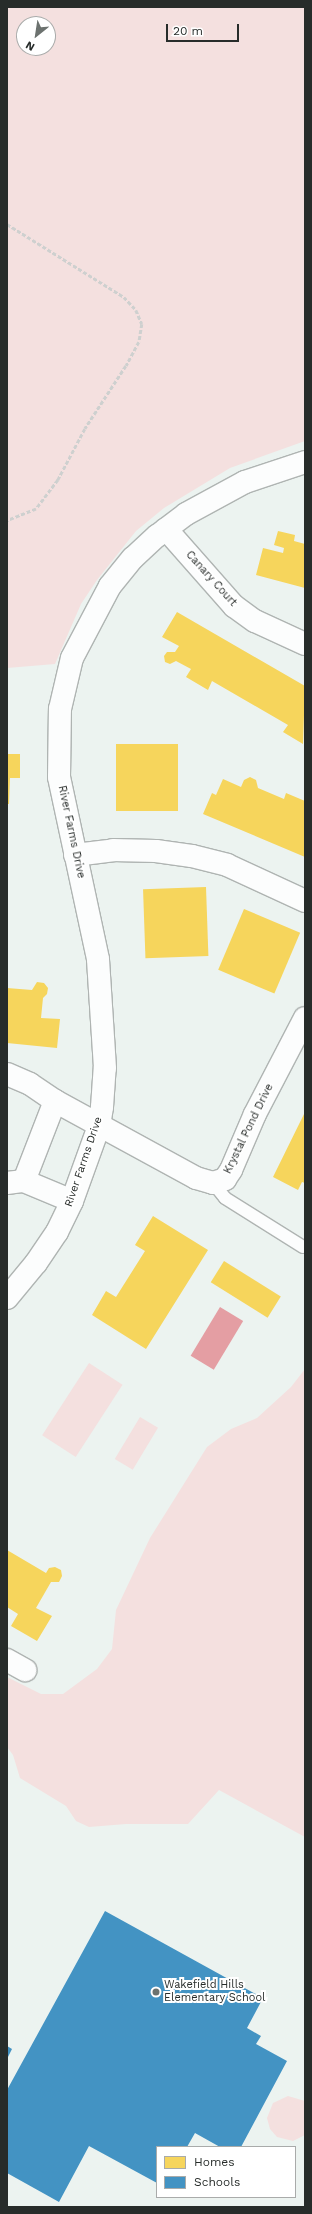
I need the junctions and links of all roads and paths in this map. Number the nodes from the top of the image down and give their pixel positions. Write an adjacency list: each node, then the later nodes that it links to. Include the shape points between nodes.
1 (7, 224): 3 (path, via 124,297 136,310 142,324 139,342 85,429 58,480 36,509)
2 (305, 462): 4 (street, River Farms Drive, via 245,482 186,514)
3 (7, 522)
4 (166, 529): 5 (street, Canary Court, via 234,606 255,620); 6 (street, River Farms Drive, via 133,558 110,586 72,658 60,709 58,747 63,799)
5 (305, 644)
6 (75, 855): 7 (street, via 113,850 156,851 192,856 234,868); 11 (street, River Farms Drive, via 100,982 105,1068)
7 (305, 901)
8 (305, 1018): 13 (street, Krystal Pond Drive, via 255,1114 231,1170 225,1178)
9 (7, 1074): 10 (street, Krystal Pond Drive, via 30,1084)
10 (55, 1101): 11 (street, Krystal Pond Drive); 12 (street)
11 (99, 1126): 13 (street, Krystal Pond Drive, via 196,1178); 14 (street, River Farms Drive)
12 (16, 1182): 14 (street)
13 (212, 1183): 15 (lane, via 225,1198)
14 (72, 1201): 16 (street, River Farms Drive, via 46,1249)
15 (303, 1247)
16 (7, 1298)

